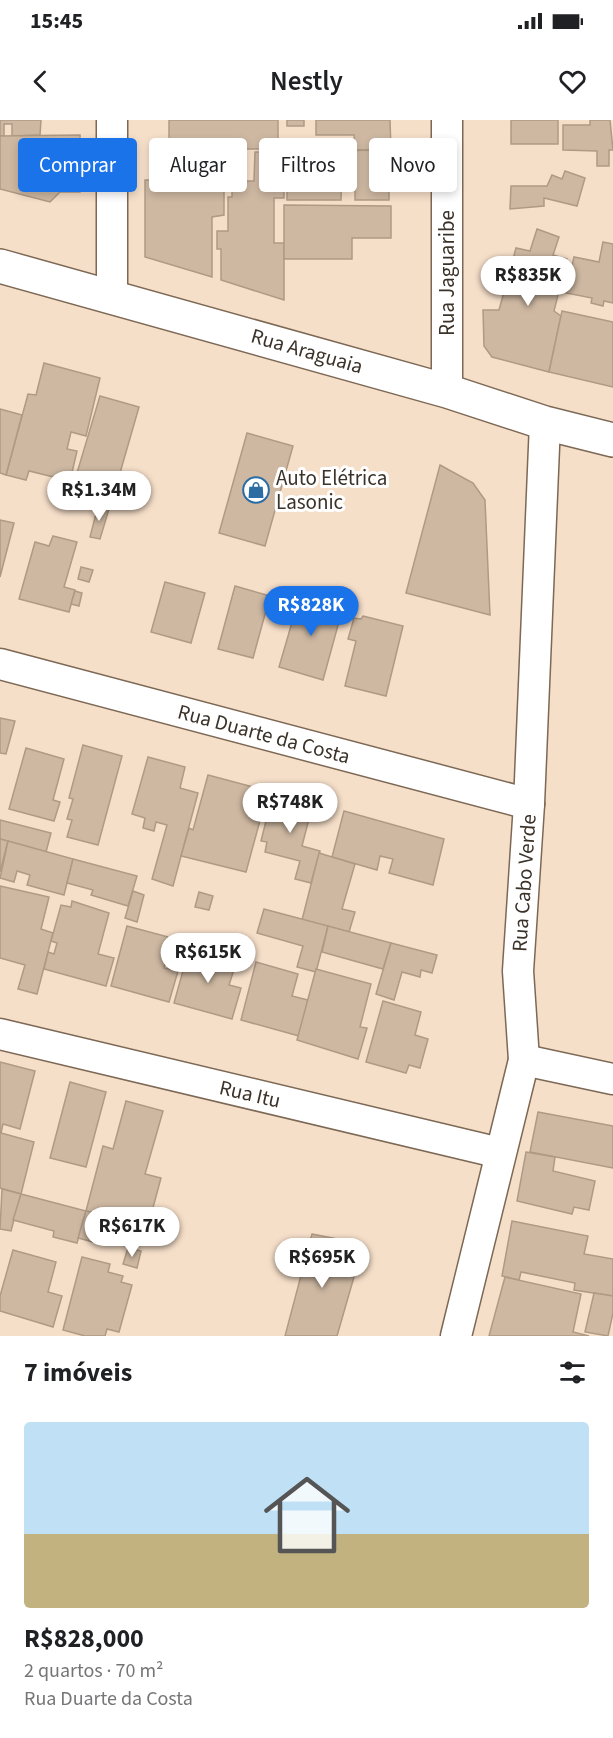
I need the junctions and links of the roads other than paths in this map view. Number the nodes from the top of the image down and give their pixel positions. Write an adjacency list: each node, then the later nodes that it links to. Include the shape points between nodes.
1 (112, 120): 4 (street)
2 (447, 120): 5 (street, Rua Jaguaribe)
3 (0, 266): 4 (street, Rua Araguaia)
4 (112, 296): 5 (street, Rua Araguaia)
5 (447, 391): 6 (street, Rua Araguaia)
6 (545, 423): 7 (street, Rua Araguaia); 9 (street, Rua Cabo Verde)
7 (613, 440)
8 (0, 664): 9 (street, Rua Duarte da Costa)
9 (529, 804): 11 (street, Rua Cabo Verde, via 518,971)
10 (0, 1034): 13 (street, Rua Itu)
11 (524, 1060): 12 (street); 13 (street, Rua Cabo Verde)
12 (613, 1079)
13 (500, 1153): 14 (street, Rua Cabo Verde)
14 (456, 1336)

